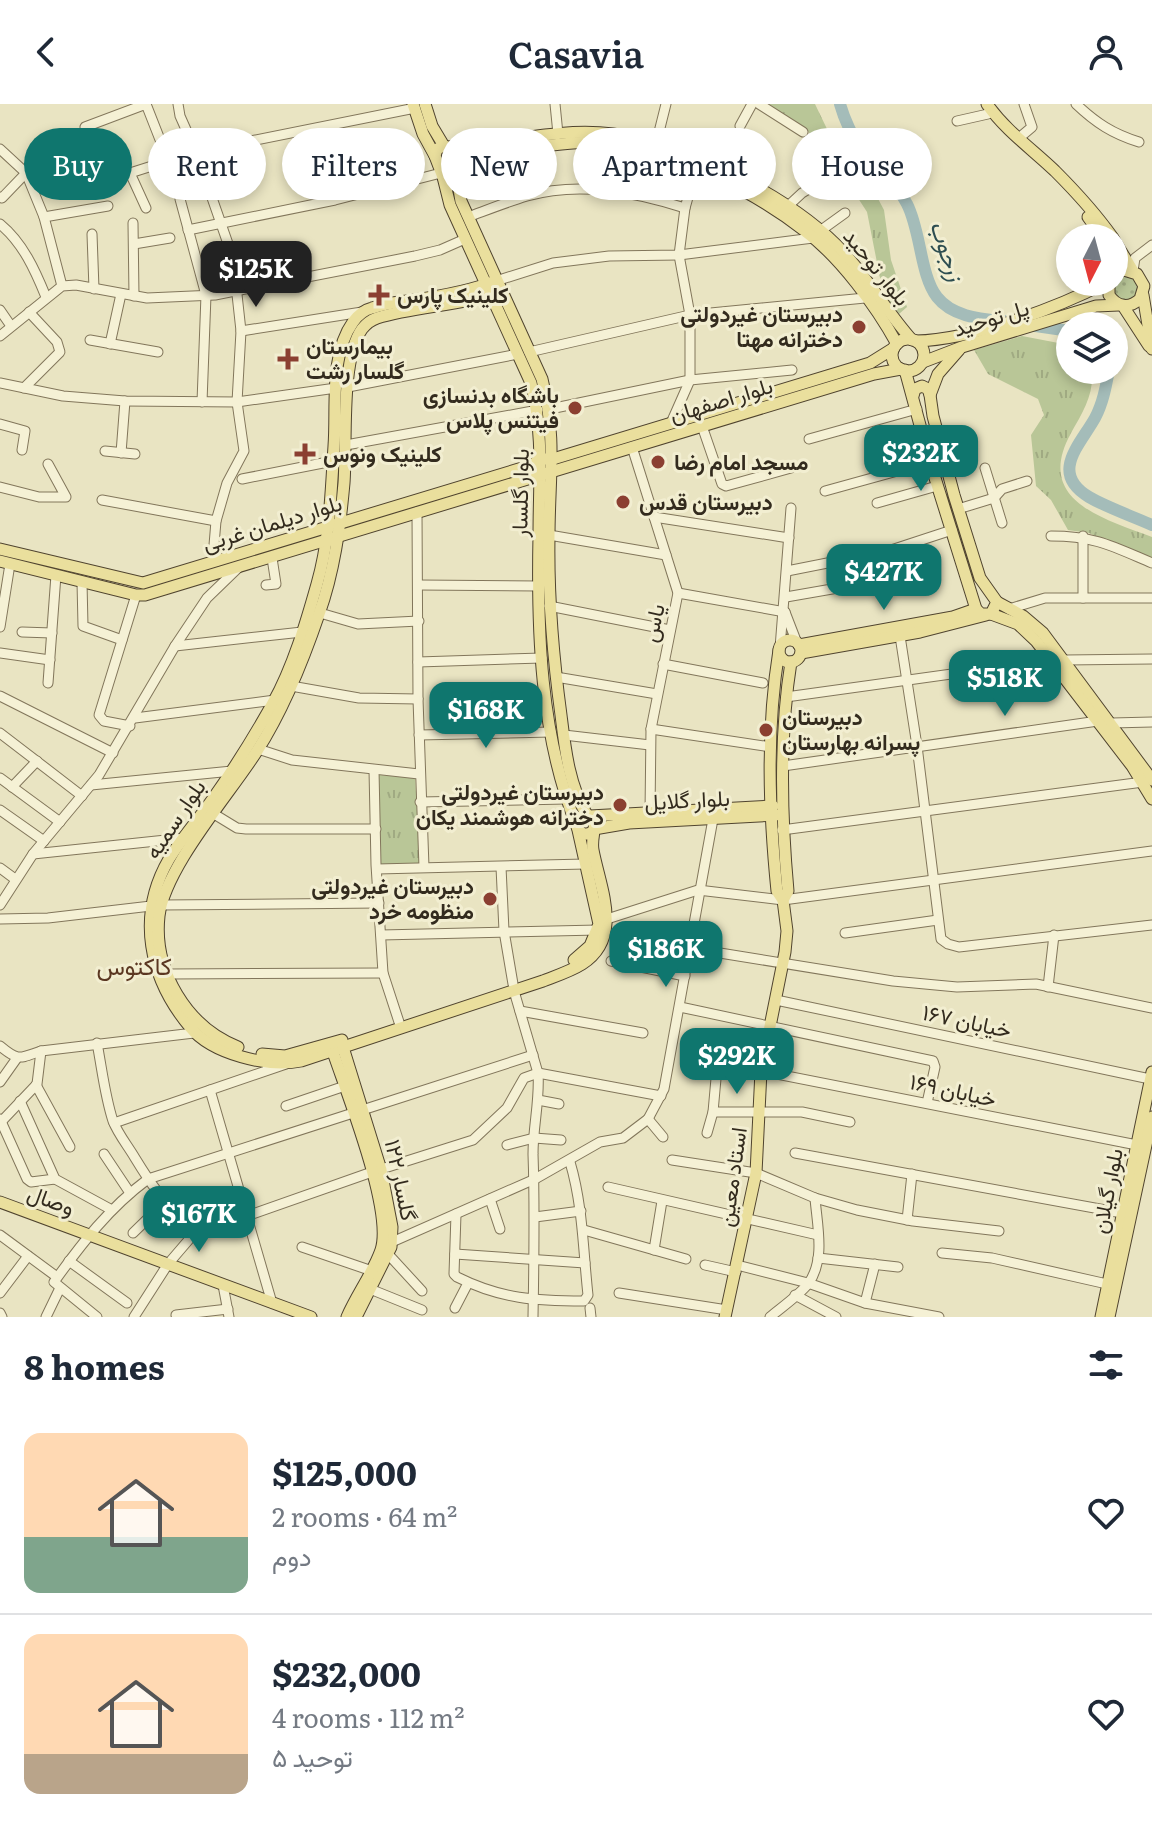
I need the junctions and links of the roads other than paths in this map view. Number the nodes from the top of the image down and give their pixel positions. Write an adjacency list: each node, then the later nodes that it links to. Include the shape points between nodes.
1 (179, 104): 14 (street)
2 (555, 104): 21 (street)
3 (666, 104): 15 (street)
4 (752, 104): 11 (street)
5 (759, 104): 16 (street)
6 (1024, 104): 19 (street, via 1032,127)
7 (1076, 104): 22 (street, via 1097,124)
8 (418, 105): 17 (street); 20 (main road); 25 (main road, via 423,134)
9 (985, 107): 10 (street); 19 (main road); 51 (main road)
10 (957, 121)
11 (740, 126)
12 (85, 127): 13 (street, via 146,104)
13 (155, 128)
14 (185, 128)
15 (660, 128)
16 (797, 128)
17 (266, 137)
18 (573, 138): 21 (main road, بلوار توحید)
19 (1019, 138): 52 (main road)
20 (441, 139)
21 (558, 139)
22 (1139, 142)
23 (441, 148): 25 (main road)
24 (0, 149): 27 (street)
25 (435, 156): 28 (main road, بلوار گلسار)
26 (148, 167): 43 (street, via 130,173)
27 (24, 171)
28 (441, 172)
29 (24, 175): 31 (street)
30 (441, 175): 48 (street)
31 (0, 197)
32 (37, 200): 46 (street)
33 (180, 200): 53 (street)
34 (211, 200): 48 (street)
35 (449, 200): 57 (main road, بلوار گلسار)
36 (461, 200): 47 (main road, بلوار گلسار)
37 (688, 200): 44 (street)
38 (756, 200): 55 (main road, بلوار توحید)
39 (775, 200): 42 (main road, بلوار توحید)
40 (794, 200): 42 (street)
41 (108, 206): 46 (street)
42 (788, 206): 55 (main road, بلوار توحید)
43 (146, 208)
44 (685, 208): 47 (street, via 642,195 561,190); 61 (street)
45 (845, 213): 55 (street)
46 (44, 217): 65 (street)
47 (468, 217): 66 (main road, بلوار گلسار)
48 (218, 222): 53 (street); 69 (street, via 233,258)
49 (133, 223): 58 (street)
50 (0, 224): 76 (street, via 34,268)
51 (1093, 224)
52 (1101, 224)
53 (188, 230): 71 (street)
54 (92, 234): 67 (street)
55 (817, 234): 61 (street); 77 (main road, بلوار توحید); 85 (main road, بلوار توحید, via 844,253)
56 (170, 238): 58 (street)
57 (465, 239): 66 (main road, بلوار گلسار); 69 (street, via 415,256)
58 (134, 244): 72 (street)
59 (1152, 245): 60 (street)
60 (1147, 253): 64 (street, via 1135,258)
61 (679, 255): 66 (street, via 553,263); 83 (street)
62 (1128, 263): 64 (main road)
63 (1128, 270): 64 (main road)
64 (1133, 271): 68 (main road)
65 (62, 286): 67 (street); 76 (street)
66 (493, 288): 82 (main road); 95 (main road, بلوار گلسار); 102 (main road, بلوار سمیه, via 369,322 361,330)
67 (94, 289): 70 (street)
68 (1146, 289): 78 (main road, via 1133,305); 93 (main road)
69 (237, 291): 71 (street); 86 (street)
70 (121, 294): 72 (street); 90 (street)
71 (206, 295): 72 (street); 106 (street)
72 (134, 296)
73 (1078, 296): 89 (main road, پل توحید, via 981,329 936,341)
74 (1100, 296): 79 (main road)
75 (1110, 296): 78 (main road)
76 (46, 297): 81 (street)
77 (865, 298): 83 (street); 85 (main road, بلوار توحید)
78 (1121, 305): 79 (main road, پل توحید); 93 (main road)
79 (1096, 306): 92 (main road, پل توحید)
80 (0, 310): 84 (street)
81 (29, 312): 84 (street); 101 (street, via 59,347 57,357)
82 (362, 312): 86 (street); 102 (main road, بلوار سمیه, via 348,331 337,370)
83 (690, 315): 95 (street); 99 (street)
84 (11, 326): 87 (street)
85 (894, 327): 89 (main road, بلوار توحید); 91 (main road, بلوار توحید)
86 (241, 331): 107 (street)
87 (0, 336)
88 (90, 340): 90 (street)
89 (914, 340): 91 (main road); 96 (main road, via 924,350)
90 (110, 344): 94 (street)
91 (896, 346): 98 (main road, via 893,360); 110 (main road, بلوار اصفهان, via 870,363)
92 (962, 347): 96 (main road, پل توحید); 103 (main road, via 938,374)
93 (1152, 350)
94 (158, 352)
95 (524, 353): 102 (street); 109 (main road, بلوار گلسار)
96 (923, 362): 98 (main road)
97 (792, 370): 99 (street)
98 (903, 370): 104 (main road); 110 (main road, بلوار اصفهان)
99 (690, 380): 109 (street); 111 (street)
100 (0, 384): 101 (street)
101 (24, 388): 105 (street)
102 (342, 388): 107 (street); 115 (main road, بلوار سمیه)
103 (930, 394): 104 (main road, via 919,386); 136 (main road)
104 (913, 396): 108 (main road)
105 (125, 401): 106 (street); 119 (street)
106 (202, 402): 107 (street)
107 (237, 402): 139 (street, via 244,451)
108 (917, 409): 114 (street); 122 (main road)
109 (544, 410): 115 (street); 124 (main road, بلوار گلسار)
110 (731, 411): 111 (main road, بلوار اصفهان); 113 (main road, بلوار اصفهان)
111 (671, 423): 124 (main road, بلوار اصفهان)
112 (0, 424): 117 (street, via 25,431)
113 (702, 426): 116 (main road, بلوار اصفهان); 125 (street, via 726,486)
114 (809, 439)
115 (340, 445): 121 (main road, بلوار سمیه); 142 (main road, بلوار سمیه)
116 (632, 447): 124 (main road, بلوار اصفهان); 138 (street, یاس)
117 (22, 450)
118 (105, 451): 119 (street)
119 (121, 453): 120 (street)
120 (135, 454)
121 (333, 461): 127 (street); 142 (main road, بلوار سمیه)
122 (930, 462): 129 (main road); 131 (street)
123 (48, 464): 130 (street, via 66,497 39,497)
124 (546, 466): 137 (main road, بلوار دیلمان غربی); 142 (main road, بلوار دیلمان غربی, via 532,465); 143 (main road, بلوار گلسار); 162 (main road, بلوار گلسار)
125 (791, 468)
126 (985, 468): 132 (street)
127 (242, 479)
128 (1027, 481): 132 (street, via 1002,489)
129 (937, 486): 134 (street); 141 (main road)
130 (0, 487)
131 (825, 491)
132 (994, 498): 136 (street); 140 (street)
133 (102, 500): 139 (street)
134 (877, 503)
135 (791, 508): 146 (street)
136 (958, 509): 166 (main road, via 980,578)
137 (417, 512): 142 (main road, بلوار دیلمان غربی); 161 (street)
138 (654, 517): 146 (street); 148 (street, یاس)
139 (216, 521): 151 (street)
140 (1002, 523)
141 (952, 530): 155 (street, via 888,551); 173 (main road)
142 (333, 532): 149 (main road, بلوار دیلمان غربی); 150 (main road, بلوار دیلمان غربی); 175 (main road, بلوار سمیه, via 329,583); 180 (main road, بلوار سمیه)
143 (549, 535): 148 (street); 170 (main road, بلوار گلسار)
144 (1051, 536): 145 (street)
145 (1083, 536): 153 (street); 168 (street)
146 (789, 538): 155 (street)
147 (0, 549): 151 (main road, بلوار دیلمان غربی, via 138,583)
148 (666, 555): 163 (street, یاس)
149 (234, 556): 151 (main road, بلوار دیلمان غربی); 154 (main road)
150 (272, 558): 154 (main road, بلوار دیلمان غربی); 160 (street, via 276,584)
151 (217, 561)
152 (5, 562): 156 (main road, بلوار دیلمان غربی); 171 (street)
153 (1152, 563)
154 (238, 568): 158 (main road, بلوار دیلمان غربی); 167 (street)
155 (787, 571): 165 (street)
156 (56, 575): 159 (main road, بلوار دیلمان غربی); 181 (street)
157 (901, 577): 165 (street)
158 (203, 578): 164 (main road, بلوار دیلمان غربی); 167 (street)
159 (82, 582): 164 (main road, بلوار دیلمان غربی); 183 (street, via 83,626)
160 (266, 585)
161 (419, 585): 162 (street); 176 (street)
162 (538, 586): 188 (main road, بلوار گلسار)
163 (678, 593): 174 (street); 178 (street, یاس)
164 (136, 595): 183 (street)
165 (786, 597): 174 (street)
166 (994, 597): 172 (main road); 173 (main road)
167 (207, 598): 184 (street)
168 (1083, 598): 169 (street); 172 (street, via 1045,598)
169 (1152, 598)
170 (549, 606): 178 (street); 195 (main road, بلوار گلسار)
171 (2, 608): 177 (street)
172 (1009, 609): 191 (main road, via 1043,633)
173 (982, 611): 182 (main road, via 965,622); 185 (main road); 191 (main road, via 1018,624)
174 (785, 612): 185 (street); 186 (street)
175 (320, 613): 176 (street, via 358,624); 199 (main road, بلوار سمیه)
176 (419, 621): 192 (street)
177 (0, 627)
178 (670, 630): 194 (street, یاس)
179 (22, 632): 181 (street)
180 (302, 632): 184 (street); 199 (main road, بلوار سمیه)
181 (52, 633): 190 (street)
182 (900, 636): 185 (main road); 196 (street)
183 (122, 640): 206 (street, via 99,715 104,721)
184 (175, 646): 206 (street)
185 (799, 647): 186 (main road, via 787,640); 193 (main road)
186 (780, 649): 193 (main road, via 781,657); 215 (main road)
187 (0, 653): 190 (street)
188 (542, 658): 192 (street); 211 (main road, بلوار گلسار)
189 (1152, 659): 191 (street)
190 (50, 660): 197 (street)
191 (1058, 660): 196 (street); 205 (main road); 208 (main road)
192 (418, 662): 203 (street)
193 (791, 662): 202 (main road)
194 (663, 664): 198 (street); 200 (street, یاس)
195 (556, 677): 200 (street); 211 (main road, بلوار گلسار)
196 (907, 679): 202 (street); 214 (street)
197 (48, 683)
198 (763, 683)
199 (286, 685): 203 (street, via 359,698); 204 (main road, بلوار سمیه); 216 (main road, بلوار سمیه)
200 (657, 694): 209 (street, یاس)
201 (0, 696): 217 (street)
202 (786, 697): 219 (main road)
203 (418, 699): 212 (street)
204 (275, 700): 206 (street); 221 (main road, بلوار سمیه)
205 (1098, 721): 214 (street); 224 (main road)
206 (132, 722): 217 (street)
207 (1152, 722): 208 (street)
208 (1112, 723): 224 (main road)
209 (651, 729): 213 (street, یاس); 215 (street)
210 (0, 733): 218 (street)
211 (558, 734): 212 (street); 213 (street); 228 (main road, بلوار گلسار); 237 (main road, بلوار گلسار, via 576,795)
212 (419, 735): 222 (street)
213 (650, 745): 235 (street, یاس)
214 (917, 746): 219 (street); 233 (street)
215 (771, 747): 234 (main road)
216 (258, 749): 220 (street, via 292,760); 221 (main road, بلوار سمیه)
217 (113, 753): 225 (street)
218 (37, 761): 226 (street); 227 (street)
219 (783, 766): 232 (main road)
220 (374, 770): 222 (street); 241 (street)
221 (236, 773): 225 (street); 236 (main road, بلوار سمیه); 244 (main road, بلوار سمیه)
222 (419, 774): 230 (street)
223 (0, 778): 226 (street)
224 (1147, 781): 229 (main road); 233 (street)
225 (91, 785): 227 (street)
226 (12, 787): 239 (street)
227 (82, 796): 239 (street)
228 (566, 799): 230 (street); 240 (main road, بلوار گلسار)
229 (1152, 799)
230 (420, 802): 249 (street)
231 (0, 810): 245 (street)
232 (782, 810): 234 (main road, بلوار گلایل); 243 (main road, استاد معین)
233 (925, 810): 243 (street); 254 (street)
234 (769, 811): 235 (main road, بلوار گلایل); 238 (main road, بلوار گلایل); 256 (main road, استاد معین, via 777,891)
235 (650, 813): 237 (main road, بلوار گلایل)
236 (214, 814): 241 (street, via 246,829); 244 (main road, بلوار سمیه)
237 (589, 816): 240 (main road, via 581,816); 242 (main road)
238 (713, 819): 242 (main road, بلوار گلایل); 255 (street)
239 (60, 822): 245 (street)
240 (577, 827): 242 (main road, via 583,834); 248 (main road)
241 (376, 829): 252 (street)
242 (593, 830): 261 (main road)
243 (782, 830): 256 (main road, استاد معین, via 788,891)
244 (189, 840): 247 (street); 259 (main road, بلوار سمیه)
245 (44, 841): 247 (street)
246 (1152, 851): 254 (street)
247 (33, 854): 253 (street)
248 (586, 864): 250 (street); 264 (main road)
249 (424, 867): 250 (street); 252 (street)
250 (501, 867): 265 (street)
251 (0, 868): 253 (street)
252 (377, 869): 257 (street)
253 (15, 879): 258 (street)
254 (933, 879): 256 (street); 262 (street)
255 (698, 890): 256 (street); 261 (street); 269 (street)
256 (783, 900): 271 (main road, استاد معین)
257 (379, 903): 259 (street); 267 (street)
258 (0, 905)
259 (156, 905): 260 (street); 273 (main road, بلوار سمیه); 284 (main road, بلوار سمیه, via 149,941 158,974)
260 (0, 919)
261 (607, 919): 276 (main road, بلوار سمیه, via 604,938 590,958 561,974)
262 (938, 920): 266 (street); 268 (street, via 941,939 959,947)
263 (1152, 925): 268 (street)
264 (598, 930): 265 (street); 276 (main road, بلوار سمیه, via 579,958)
265 (504, 931): 267 (street); 276 (street)
266 (845, 933)
267 (381, 935): 272 (street)
268 (1054, 935): 275 (street)
269 (689, 948): 271 (street); 274 (street)
270 (611, 961): 274 (street)
271 (783, 964): 275 (street, via 957,987); 277 (main road, استاد معین)
272 (383, 973): 273 (street); 282 (street)
273 (168, 974): 288 (main road, بلوار سمیه, via 190,1014 231,1044 272,1057)
274 (685, 976): 278 (street)
275 (1048, 987): 279 (street)
276 (513, 988): 280 (street); 281 (main road, بلوار سمیه)
277 (776, 1000): 283 (main road, استاد معین); 296 (street, خیابان ۱۶۷)
278 (680, 1007): 283 (street); 301 (street)
279 (1152, 1008)
280 (520, 1011): 285 (street); 291 (street)
281 (437, 1012): 282 (main road, بلوار سمیه); 288 (main road, بلوار سمیه)
282 (399, 1022): 288 (main road, بلوار سمیه)
283 (770, 1025): 294 (main road, استاد معین); 304 (street, via 935,1063)
284 (194, 1033): 287 (street); 293 (main road, بلوار سمیه, via 248,1058)
285 (643, 1033)
286 (720, 1034): 308 (street)
287 (97, 1043): 290 (street); 314 (street)
288 (337, 1045): 293 (main road, بلوار سمیه); 299 (main road, گلسار ۱۲۲); 307 (main road, گلسار ۱۲۲)
289 (0, 1046): 292 (street)
290 (41, 1051): 292 (street); 298 (street)
291 (533, 1055): 295 (street); 307 (street)
292 (17, 1058): 297 (street)
293 (286, 1064): 300 (street)
294 (761, 1071): 304 (street, خیابان ۱۶۹); 309 (main road, استاد معین)
295 (538, 1073): 301 (street); 302 (street); 327 (street, via 524,1078 507,1108 473,1140)
296 (1151, 1076): 321 (main road, بلوار گیلان)
297 (0, 1082)
298 (36, 1085): 303 (street); 320 (street)
299 (345, 1086): 306 (street); 307 (main road, گلسار ۱۲۲)
300 (210, 1090): 314 (street); 322 (street)
301 (661, 1096): 311 (street)
302 (538, 1100): 305 (street); 317 (street)
303 (20, 1101): 312 (street); 330 (street)
304 (927, 1103): 321 (street, خیابان ۱۶۹)
305 (559, 1104)
306 (286, 1106)
307 (359, 1111): 322 (street); 327 (main road, گلسار ۱۲۲)
308 (713, 1112): 309 (street); 315 (street)
309 (761, 1112): 313 (street, via 802,1112); 328 (main road, استاد معین)
310 (1152, 1117): 321 (main road, بلوار گیلان)
311 (648, 1119): 316 (street); 326 (street, via 623,1138 600,1142)
312 (0, 1121): 330 (street, via 29,1181)
313 (850, 1122)
314 (114, 1123): 331 (street)
315 (707, 1133)
316 (663, 1137)
317 (534, 1138): 318 (street); 319 (street); 332 (street)
318 (561, 1140)
319 (507, 1145)
320 (70, 1147)
321 (1144, 1152): 342 (main road, بلوار گیلان); 403 (main road, بلوار گیلان)
322 (228, 1153): 331 (street); 344 (street)
323 (795, 1153): 329 (street)
324 (104, 1154): 334 (street)
325 (672, 1160): 328 (street)
326 (570, 1162): 332 (street); 341 (street)
327 (377, 1171): 344 (street); 357 (main road, گلسار ۱۲۲, via 392,1227); 372 (main road, گلسار ۱۲۲, via 384,1237)
328 (756, 1173): 335 (street); 346 (main road, استاد معین)
329 (912, 1174): 342 (street); 347 (street)
330 (55, 1179): 340 (street)
331 (148, 1179): 334 (street); 337 (street)
332 (535, 1179): 336 (street); 345 (street)
333 (608, 1187): 338 (street)
334 (130, 1193): 340 (street)
335 (815, 1198): 347 (street); 355 (street)
336 (490, 1199): 343 (street); 349 (street)
337 (166, 1201): 348 (street, via 189,1219); 352 (street)
338 (662, 1201): 346 (street); 358 (street)
339 (0, 1202): 354 (main road, وصال)
340 (112, 1210): 354 (street)
341 (581, 1211): 345 (street); 350 (street)
342 (1122, 1213): 376 (main road, بلوار گیلان)
343 (456, 1214): 357 (street); 360 (street)
344 (247, 1216): 348 (street); 385 (street)
345 (535, 1217): 364 (street)
346 (747, 1218): 355 (street); 371 (main road, استاد معین)
347 (907, 1220): 351 (street)
348 (204, 1222): 367 (street)
349 (500, 1229)
350 (584, 1230): 358 (street); 366 (street)
351 (999, 1231)
352 (133, 1233)
353 (0, 1235): 361 (street)
354 (88, 1235): 365 (street); 367 (main road, وصال)
355 (818, 1235): 362 (street)
356 (302, 1247): 372 (street)
357 (390, 1248): 372 (main road, گلسار ۱۲۲); 379 (street)
358 (654, 1250): 363 (street)
359 (942, 1253): 376 (street, via 992,1258)
360 (455, 1254): 364 (street); 374 (street, via 455,1275)
361 (28, 1256): 373 (street); 380 (street)
362 (818, 1258): 368 (street); 375 (street)
363 (686, 1259)
364 (534, 1260): 366 (street); 383 (street)
365 (69, 1261): 373 (street); 384 (street)
366 (585, 1263): 388 (street)
367 (168, 1264): 377 (main road, وصال); 395 (street)
368 (875, 1264): 370 (street); 386 (street)
369 (705, 1265): 371 (street)
370 (898, 1267)
371 (737, 1268): 375 (street); 391 (main road, استاد معین)
372 (375, 1272): 378 (main road, گلسار ۱۲۲); 397 (main road, گلسار ۱۲۲)
373 (57, 1282): 393 (street); 394 (street)
374 (468, 1283): 383 (street); 387 (street)
375 (808, 1283): 382 (street); 386 (street)
376 (1107, 1284): 403 (main road, بلوار گیلان)
377 (223, 1285): 385 (main road, وصال); 390 (street)
378 (370, 1289): 389 (street); 398 (main road, گلسار ۱۲۲)
379 (422, 1291)
380 (0, 1293)
381 (619, 1293): 391 (street)
382 (795, 1295): 400 (street); 401 (street)
383 (533, 1300): 388 (street); 399 (street)
384 (127, 1303)
385 (272, 1303): 396 (main road, وصال)
386 (865, 1303): 402 (street)
387 (455, 1308)
388 (589, 1308)
389 (422, 1310)
390 (228, 1313): 392 (street)
391 (726, 1314)
392 (176, 1315)
393 (46, 1317)
394 (97, 1317)
395 (134, 1317)
396 (311, 1317)
397 (347, 1317)
398 (356, 1317)
399 (533, 1317)
400 (770, 1317)
401 (836, 1317)
402 (939, 1317)
403 (1110, 1317)

